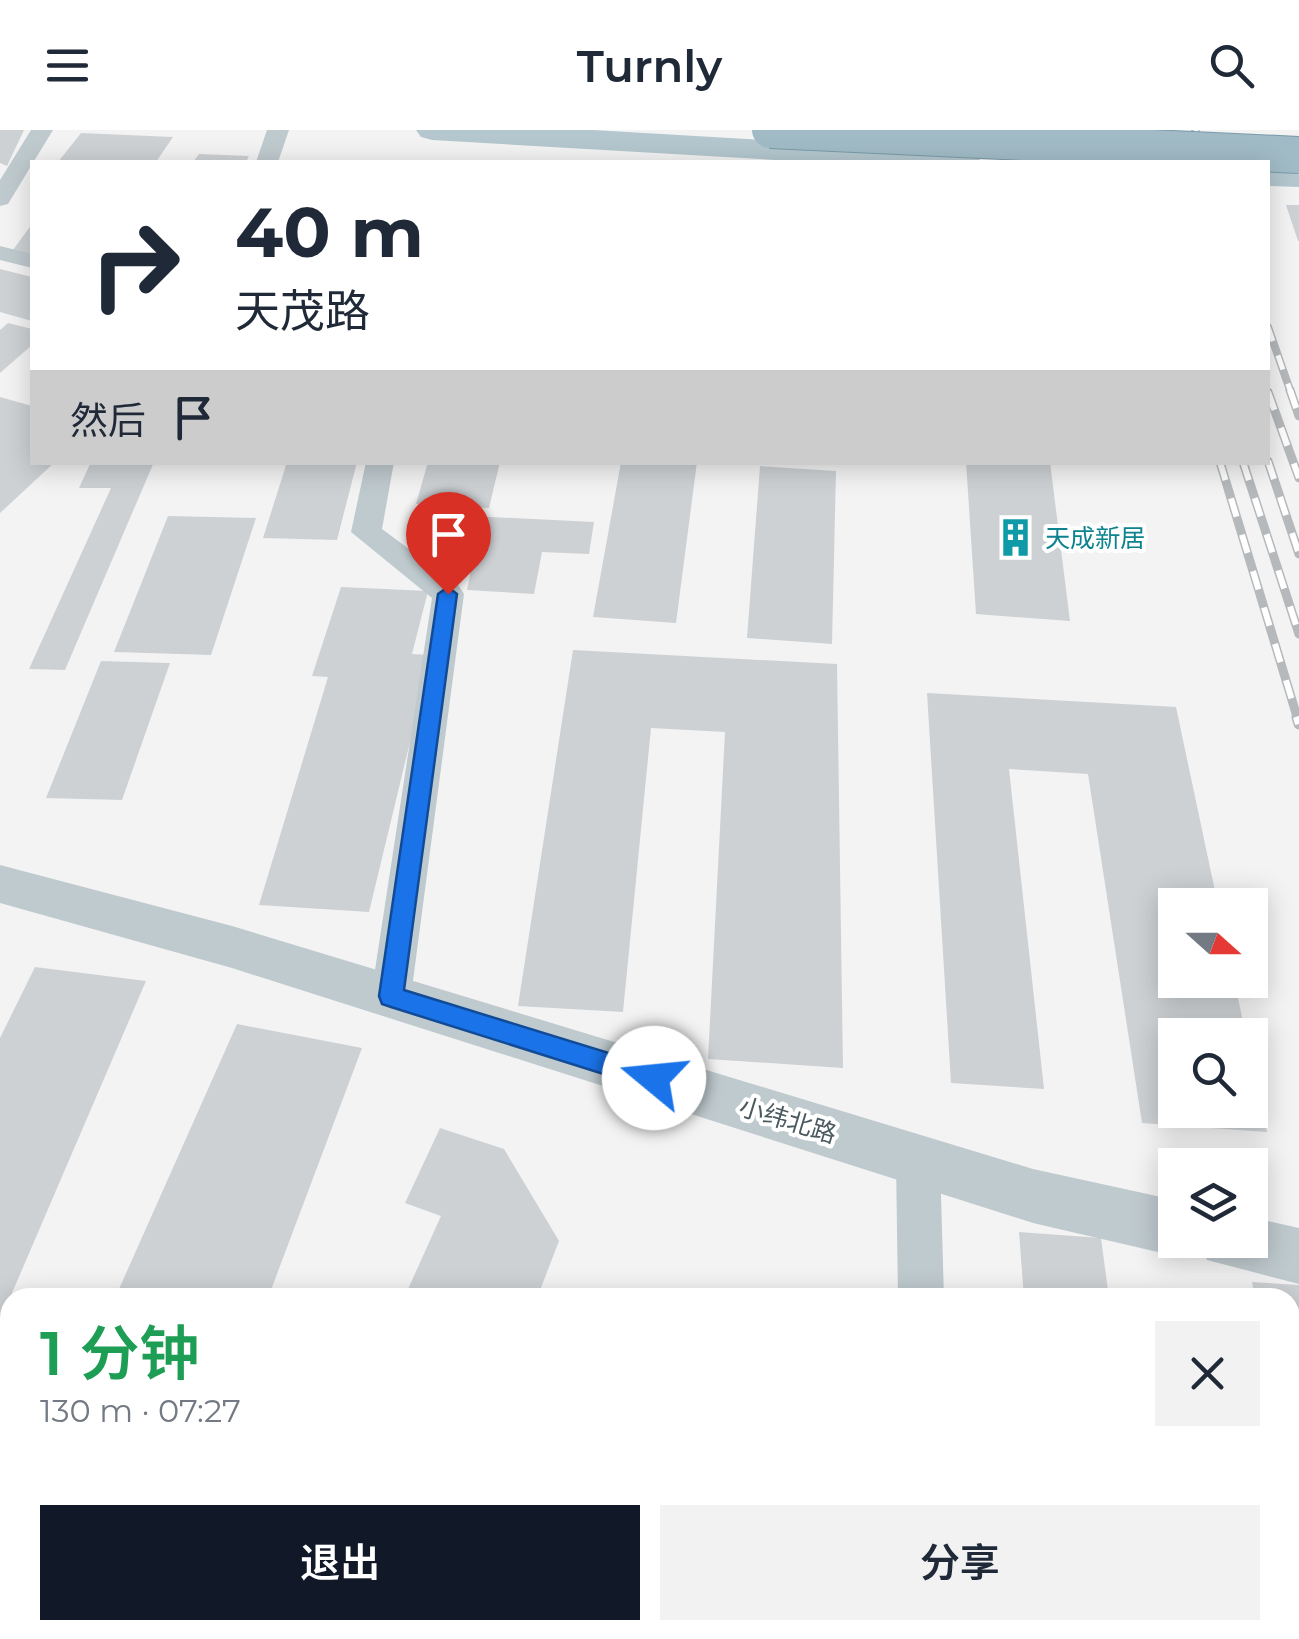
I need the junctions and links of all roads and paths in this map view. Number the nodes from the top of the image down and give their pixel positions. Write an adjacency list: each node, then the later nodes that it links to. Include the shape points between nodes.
1 (42, 130): 12 (street)
2 (278, 130): 8 (street)
3 (432, 130): 9 (main road)
4 (770, 130): 7 (highway, bridge)
5 (1035, 130): 6 (highway)
6 (1299, 142)
7 (1299, 155)
8 (267, 160)
9 (932, 160)
10 (1270, 176): 11 (main road)
11 (1299, 177)
12 (0, 198)
13 (0, 253): 14 (street)
14 (30, 260)
15 (379, 465): 17 (street, via 366,532 448,594)
16 (0, 884): 17 (street, 小纬北路)
17 (391, 996): 18 (street, 小纬北路)
18 (918, 1160): 19 (street, 小纬北路, via 1033,1196); 22 (street)
19 (1158, 1224)
20 (1268, 1249): 21 (street)
21 (1299, 1256)
22 (921, 1288)

